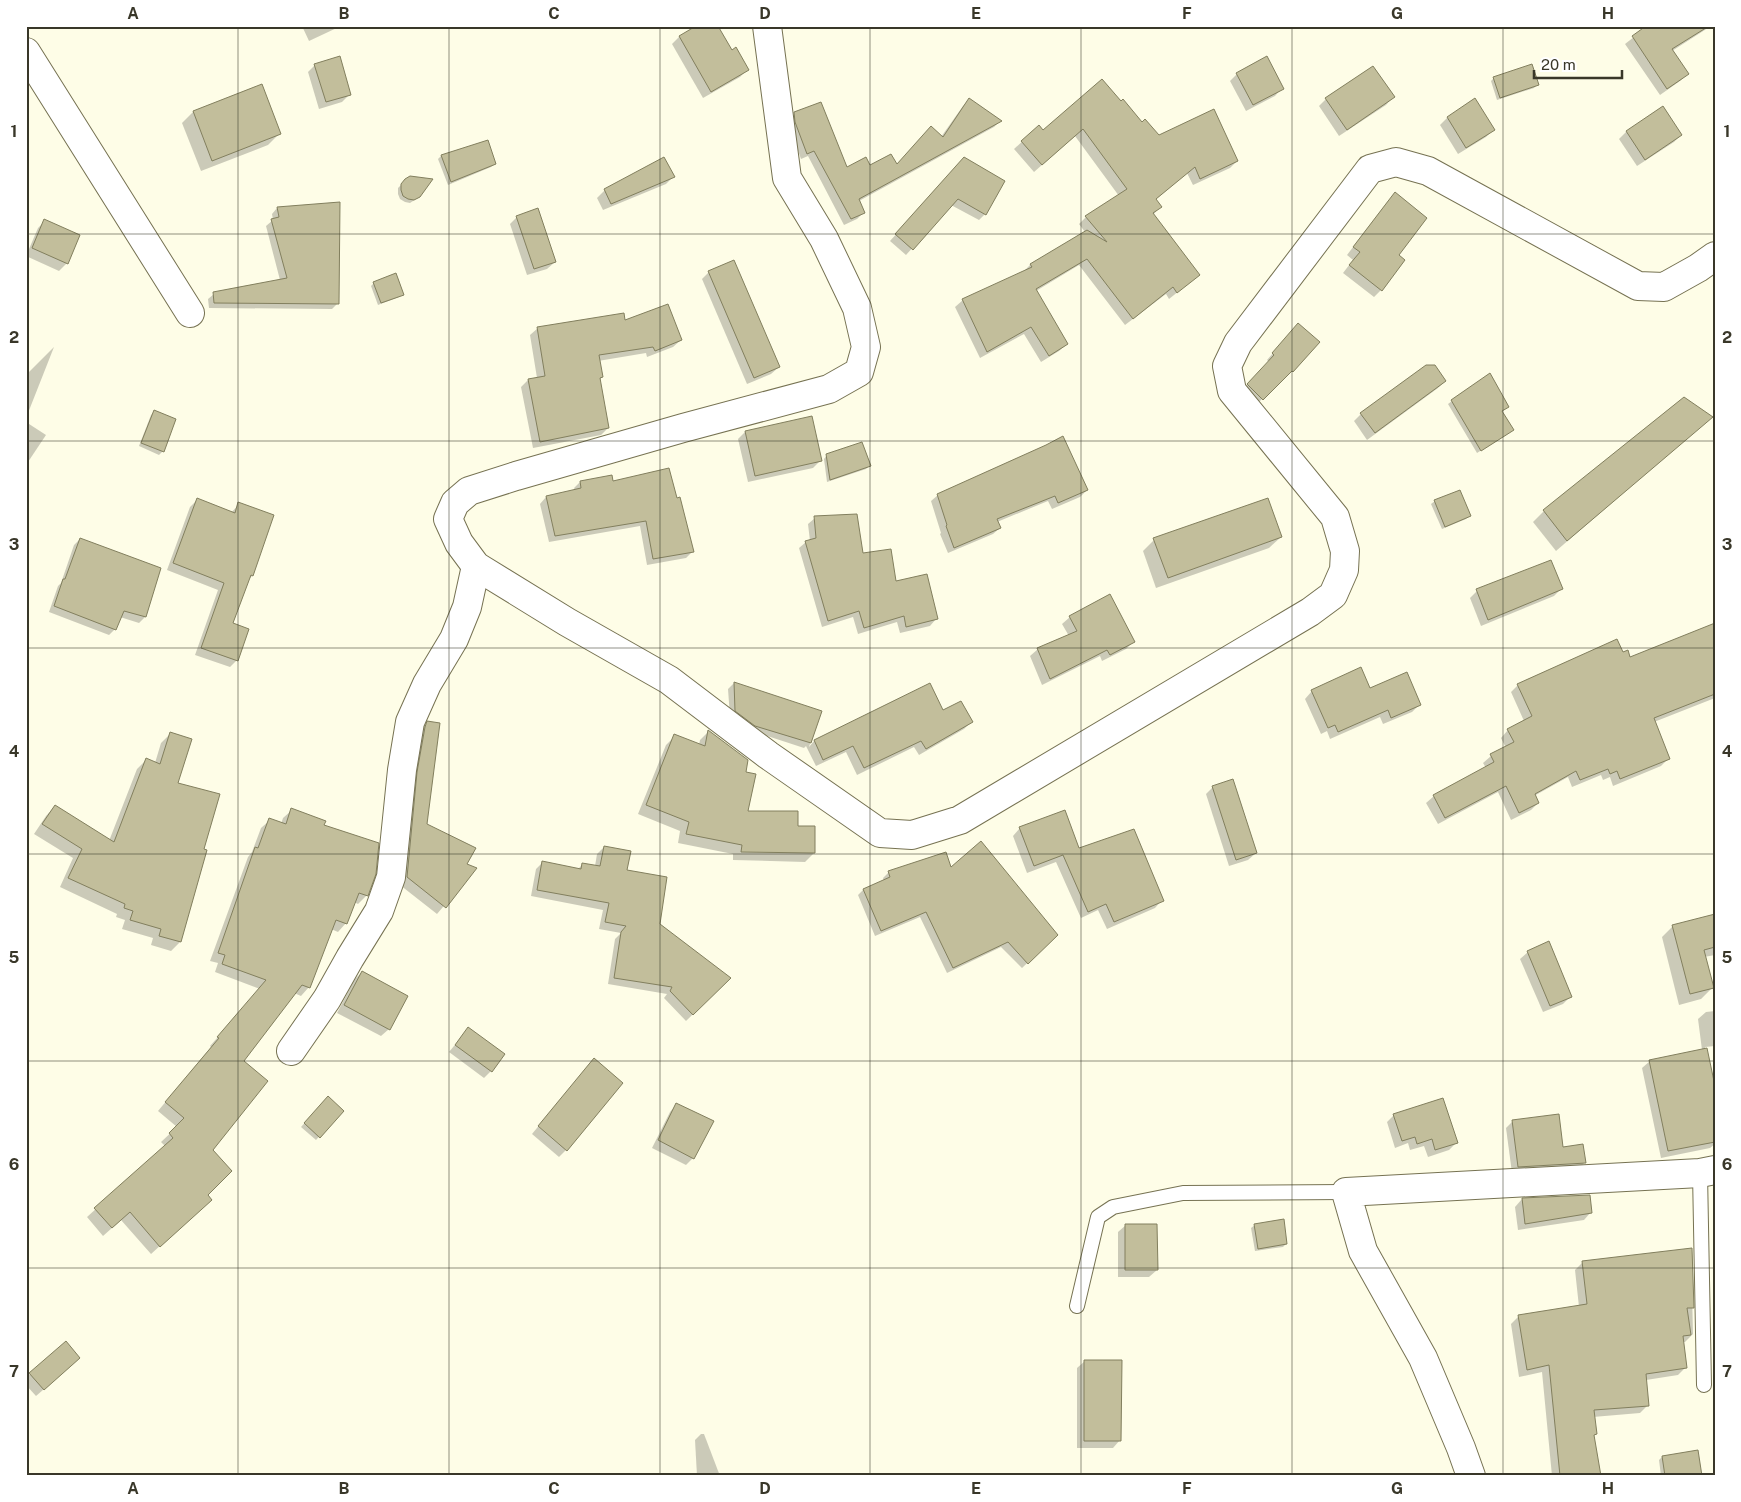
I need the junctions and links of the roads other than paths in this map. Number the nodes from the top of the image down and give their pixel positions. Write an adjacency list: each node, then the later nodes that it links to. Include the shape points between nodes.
1 (766, 26): 5 (street, via 787,178 824,239 857,308 866,347 859,372 829,389 683,428 469,492 455,503 448,519 459,543)
2 (26, 52): 4 (street)
3 (1715, 256): 5 (street, via 1664,287 1638,286 1428,171 1396,162 1370,169 1238,343 1227,366 1232,391 1335,517 1345,551 1344,570 1333,595 1310,612 960,820 912,834 880,834 669,680)
4 (190, 313)
5 (476, 566): 6 (street, via 467,607 454,639 427,684 410,722 391,877 379,911 327,1000)
6 (291, 1050)
7 (1707, 1172): 8 (street); 10 (lane)
8 (1346, 1192): 9 (lane, via 1183,1193 1113,1207 1098,1217); 11 (street, via 1363,1251 1423,1358)
9 (1078, 1306)
10 (1704, 1385)
11 (1470, 1476)

